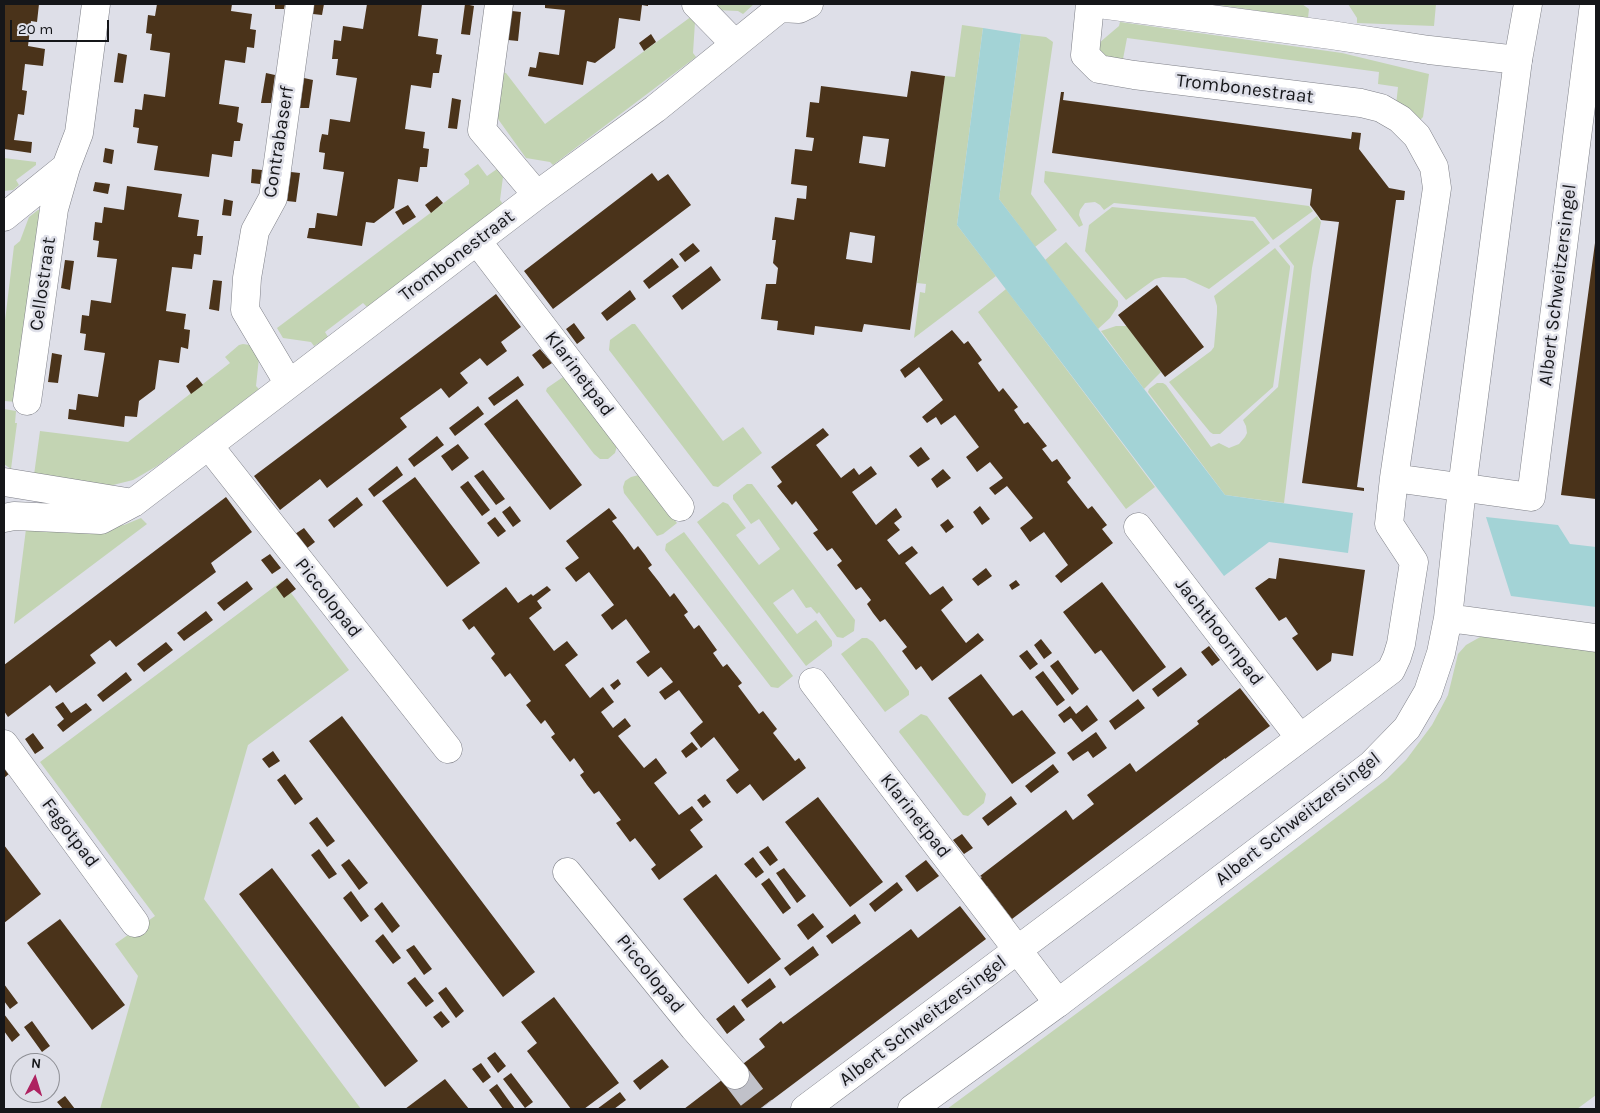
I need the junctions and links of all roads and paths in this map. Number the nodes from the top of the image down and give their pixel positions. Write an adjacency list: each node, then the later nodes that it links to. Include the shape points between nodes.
1 (96, 4): 13 (street, Cellostraat, via 79,133)
2 (300, 4): 18 (street, Contrabaserf, via 273,198 255,231 245,310)
3 (499, 4): 15 (street, via 482,130)
4 (696, 4): 11 (street)
5 (809, 4): 10 (street, Trombonestraat, via 799,9)
6 (1090, 4): 14 (street, Trombonestraat, via 1085,55 1099,69 1381,108 1400,119 1417,136)
7 (1100, 4): 12 (street)
8 (1528, 4): 12 (street, Albert Schweitzersingel)
9 (1594, 4): 23 (street, Albert Schweitzersingel, via 1531,497)
10 (781, 6): 11 (street, Trombonestraat)
11 (735, 44): 15 (street, Trombonestraat, via 655,109)
12 (1518, 60): 23 (street, Albert Schweitzersingel)
13 (66, 167): 16 (street); 19 (street, Cellostraat, via 54,209)
14 (1434, 167): 21 (street, Albert Schweitzersingel, via 1437,188)
15 (537, 196): 17 (street, Trombonestraat)
16 (4, 217)
17 (477, 241): 18 (street, Trombonestraat); 25 (street, Klarinetpad)
18 (289, 384): 20 (street, Trombonestraat)
19 (27, 401)
20 (209, 446): 24 (street, Trombonestraat); 33 (street, Piccolopad)
21 (1394, 478): 23 (street, Albert Schweitzersingel); 31 (street, Albert Schweitzersingel, via 1389,524 1414,562 1397,657 1391,670)
22 (4, 482): 24 (street)
23 (1462, 488): 28 (street, Albert Schweitzersingel)
24 (133, 503): 26 (street, Trombonestraat, via 102,520)
25 (680, 507)
26 (4, 518)
27 (1138, 527): 31 (street, Jachthoornpad)
28 (1448, 618): 29 (street); 37 (street, Albert Schweitzersingel, via 1428,692 1407,728 1371,765)
29 (1596, 638)
30 (813, 682): 36 (street, Klarinetpad)
31 (1300, 738): 36 (street, Albert Schweitzersingel)
32 (4, 744): 35 (street, Fagotpad)
33 (448, 749)
34 (567, 872): 38 (street, Piccolopad)
35 (135, 923)
36 (1017, 950): 37 (street, Albert Schweitzersingel); 39 (street, Albert Schweitzersingel)
37 (1058, 1002): 40 (street, Albert Schweitzersingel)
38 (735, 1075)
39 (805, 1109)
40 (912, 1109)

